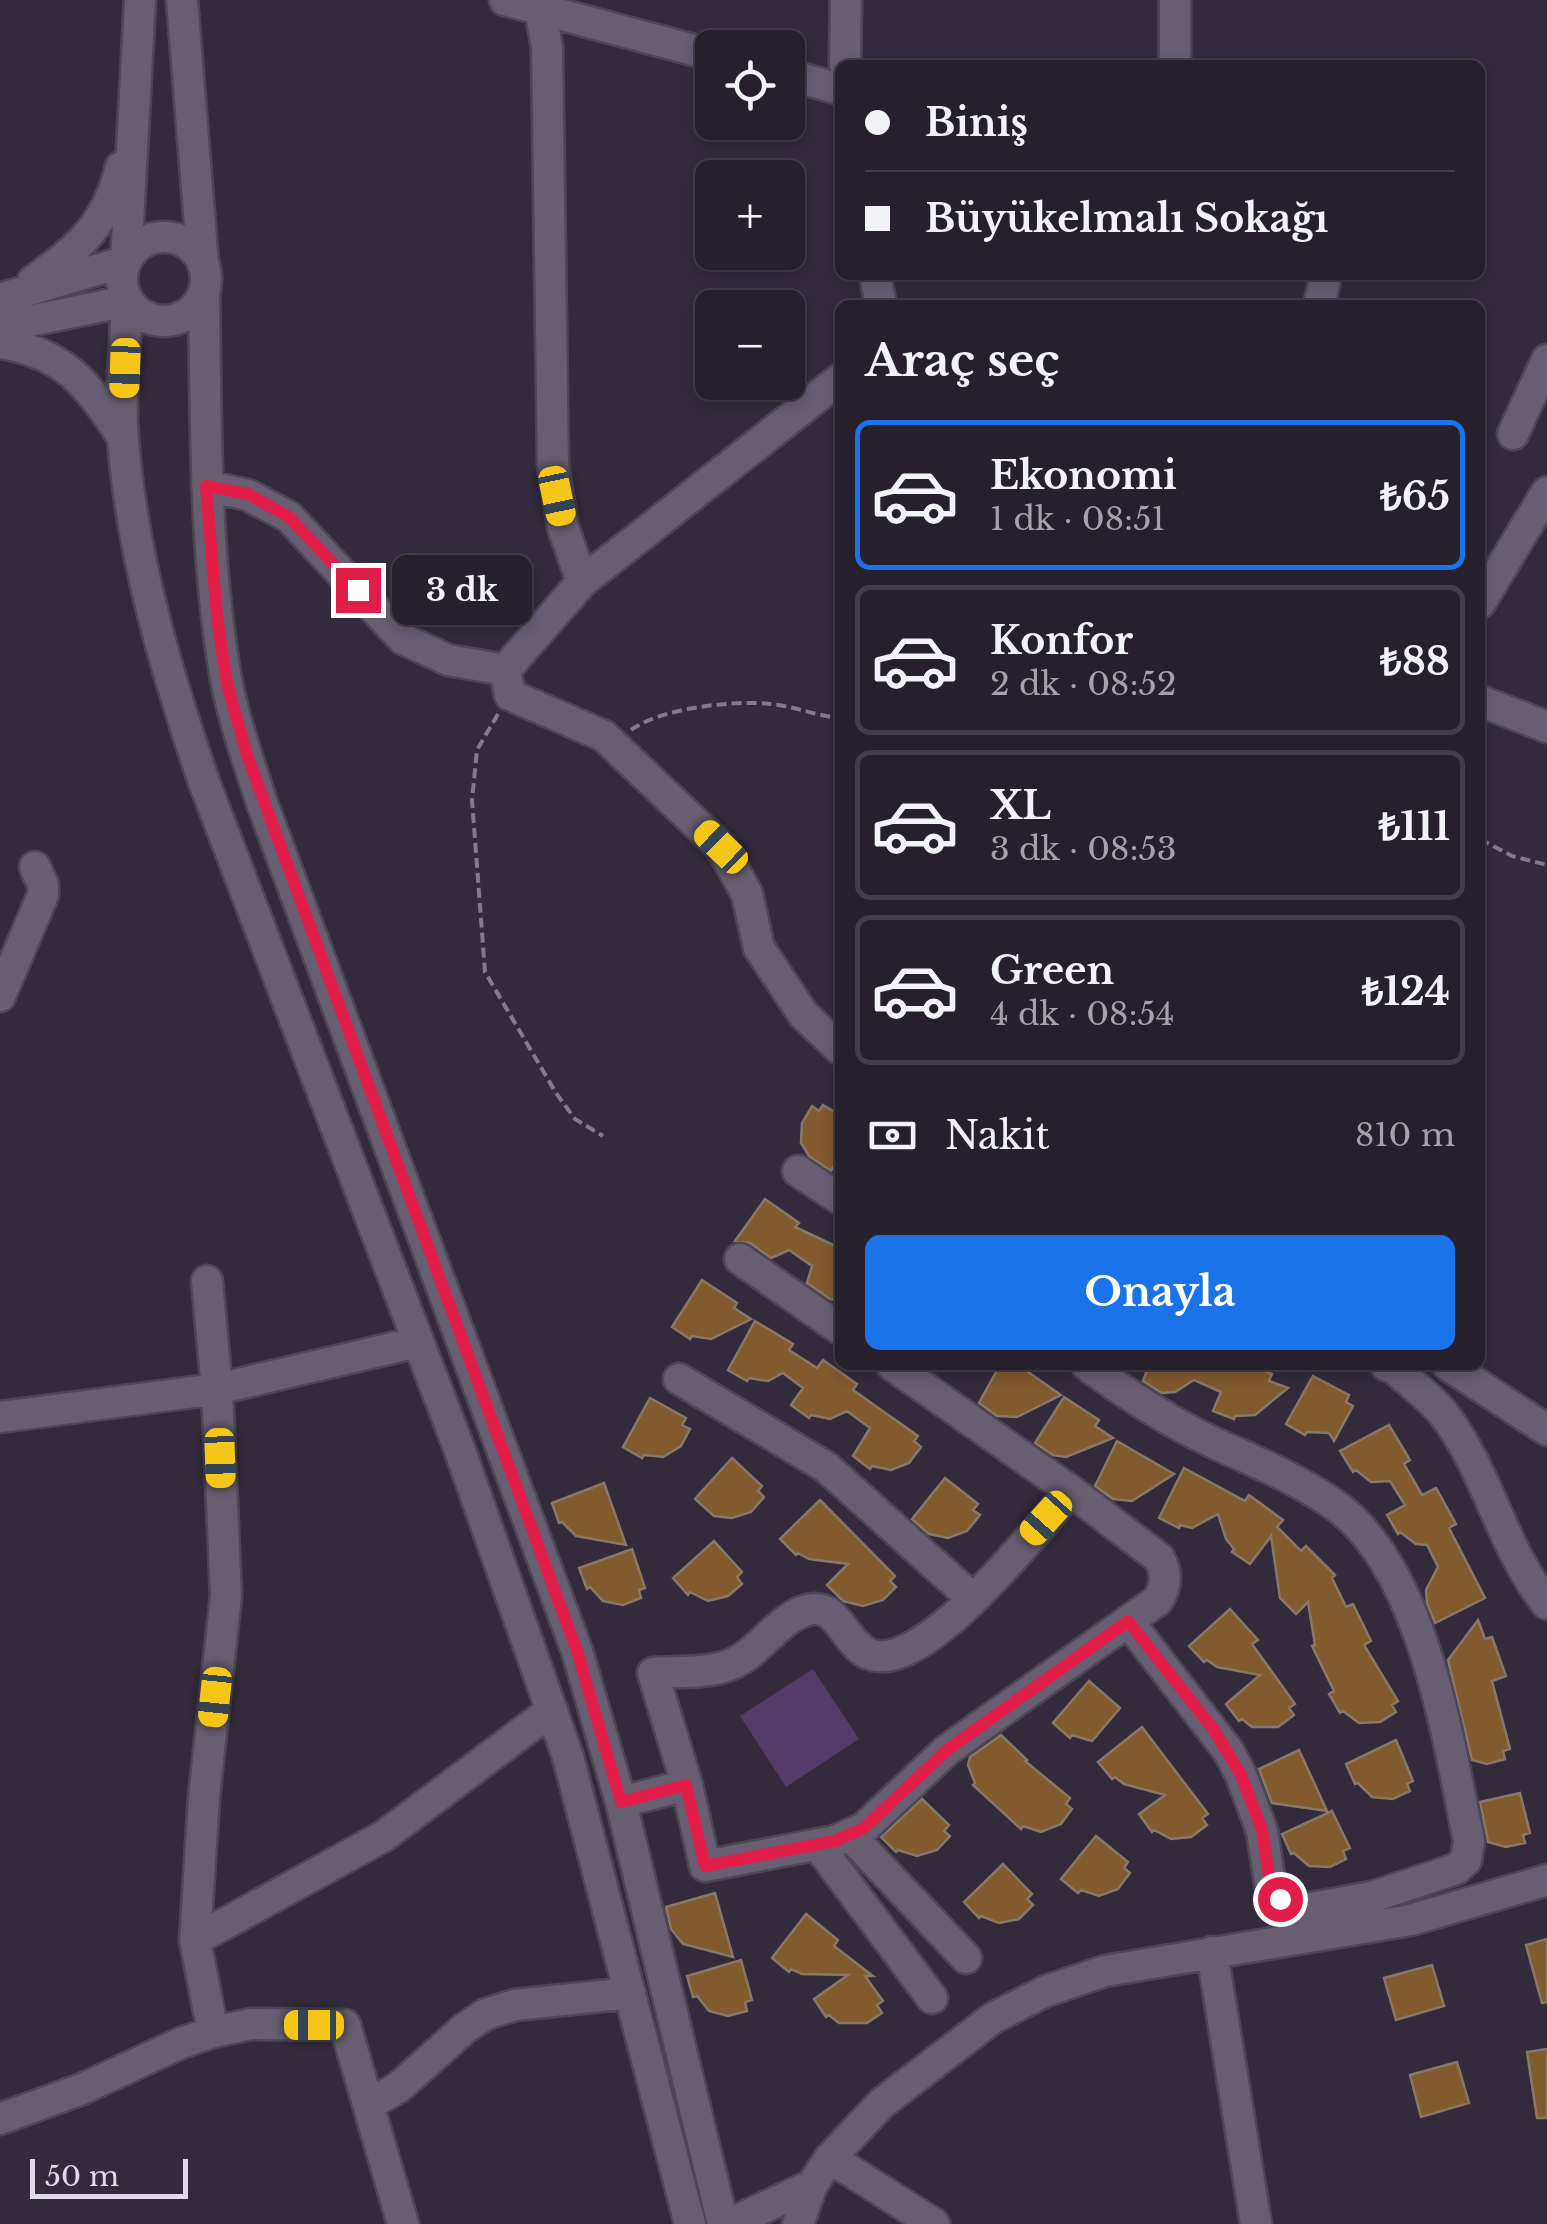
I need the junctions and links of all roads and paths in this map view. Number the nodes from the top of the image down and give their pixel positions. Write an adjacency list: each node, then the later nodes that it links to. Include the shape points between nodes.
1 (140, 0): 12 (street)
2 (182, 0): 14 (street)
3 (505, 0): 6 (street)
4 (846, 0): 8 (street)
5 (1175, 0): 9 (street)
6 (541, 4): 7 (street); 25 (street, via 548,47 552,465)
7 (695, 50)
8 (845, 60)
9 (1175, 60)
10 (805, 80): 11 (street)
11 (835, 88)
12 (135, 116): 13 (street); 15 (street, via 114,197 93,232)
13 (126, 261): 14 (street, via 146,241 172,238 196,252); 15 (street); 16 (street, via 122,288)
14 (203, 278): 16 (street, via 188,314 162,322); 23 (street)
15 (6, 298)
16 (128, 300): 17 (street); 22 (street)
17 (0, 327)
18 (0, 343): 22 (street, via 56,359 84,381)
19 (1547, 360): 21 (street)
20 (835, 383): 25 (street)
21 (1513, 434)
22 (122, 436): 43 (street, via 146,587 187,732)
23 (206, 486): 27 (street, via 248,494 289,517 403,639); 58 (street, via 227,684 247,755 577,1651)
24 (1547, 492): 26 (street)
25 (582, 582): 27 (street)
26 (1485, 595)
27 (507, 683): 31 (street); 37 (path, via 473,775 483,964 556,1093 575,1118)
28 (1485, 703): 30 (street)
29 (835, 717): 31 (path, via 732,703 651,718)
30 (1547, 727)
31 (614, 746): 36 (street, via 721,847 748,894 759,948 803,1014)
32 (1485, 842): 33 (path)
33 (1547, 865)
34 (35, 868): 35 (street, via 43,895)
35 (0, 996)
36 (835, 1044)
37 (603, 1136)
38 (798, 1171): 39 (street)
39 (835, 1196)
40 (740, 1258): 42 (street)
41 (207, 1281): 49 (street)
42 (835, 1325)
43 (418, 1342): 49 (street); 56 (street)
44 (899, 1370): 52 (street)
45 (1095, 1370): 55 (street, via 1177,1424 1332,1504 1372,1542 1391,1572 1437,1692 1469,1841 1466,1860 1372,1897 1306,1908 1280,1899 1235,1763)
46 (1395, 1370): 54 (street, via 1445,1415 1480,1474 1524,1576)
47 (1456, 1370): 51 (street)
48 (679, 1379): 53 (street, via 826,1467)
49 (217, 1389): 50 (street); 62 (street, via 226,1596)
50 (0, 1417)
51 (1547, 1430)
52 (1071, 1490): 53 (street); 55 (street, via 1162,1565 1165,1586 1158,1600)
53 (974, 1599): 57 (street, via 934,1635 885,1656 863,1650 834,1615 814,1609 731,1664 653,1673)
54 (1547, 1604)
55 (1128, 1621): 59 (street, via 947,1750 878,1818)
56 (552, 1710): 62 (street, via 384,1836); 65 (street)
57 (686, 1785): 58 (street); 60 (street, via 705,1866)
58 (621, 1802): 74 (street)
59 (850, 1836): 60 (street); 64 (street)
60 (818, 1844): 66 (street)
61 (1547, 1880): 63 (street, via 1411,1920)
62 (196, 1940): 67 (street)
63 (1212, 1952): 70 (street, via 1105,1971 993,2018 882,2103); 77 (street)
64 (966, 1958)
65 (630, 1993): 68 (street, via 486,2014); 73 (street)
66 (932, 1998)
67 (213, 2032): 68 (street, via 252,2024 345,2026); 69 (street)
68 (370, 2104): 72 (street)
69 (0, 2119)
70 (830, 2158): 71 (street); 76 (street)
71 (812, 2185): 74 (street); 75 (street)
72 (403, 2224)
73 (690, 2224)
74 (726, 2224)
75 (798, 2224)
76 (934, 2224)
77 (1256, 2224)

